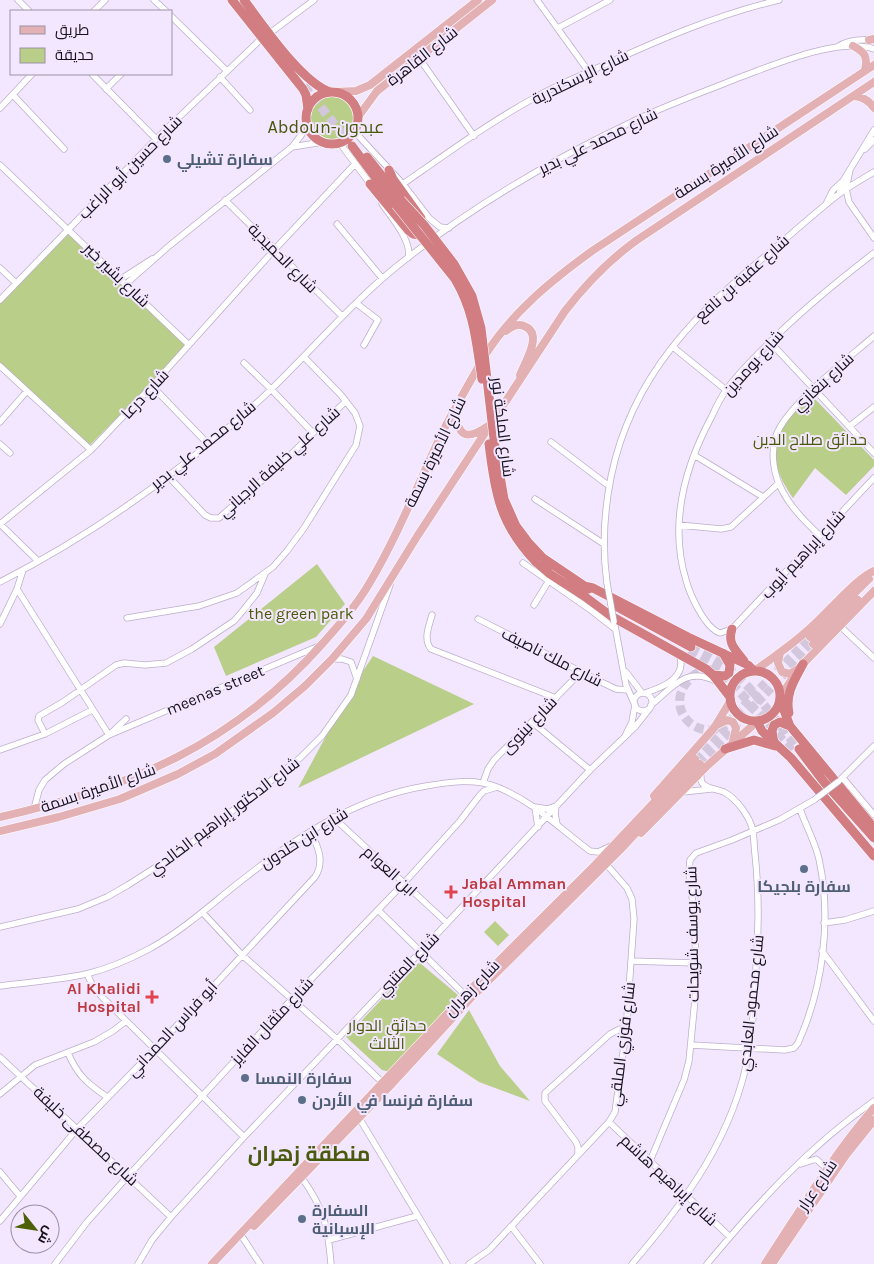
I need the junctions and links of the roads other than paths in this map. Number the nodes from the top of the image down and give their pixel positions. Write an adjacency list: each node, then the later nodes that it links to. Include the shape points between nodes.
1 (18, 0): 12 (street)
2 (105, 0): 13 (street)
3 (154, 0): 14 (street)
4 (232, 0): 17 (highway)
5 (244, 0): 17 (highway)
6 (314, 0): 17 (street, شارع حسين أبو الراغب)
7 (478, 0): 32 (main road, شارع القاهرة)
8 (492, 0): 22 (main road, شارع القاهرة)
9 (537, 0): 16 (street)
10 (610, 0): 16 (street)
11 (774, 0): 26 (street, شارع الإسكندرية, via 670,36)
12 (28, 10)
13 (95, 10)
14 (165, 10)
15 (172, 19): 25 (street)
16 (558, 28): 26 (street)
17 (266, 36): 25 (street, شارع حسين أبو الراغب); 34 (highway, via 314,84); 40 (highway, via 303,89)
18 (872, 40): 20 (street, شارع محمد علي بدير, via 844,42)
19 (854, 46): 20 (street, شارع محمد علي بدير); 21 (street, شارع محمد علي بدير); 24 (main road, via 865,54)
20 (837, 47): 70 (street, شارع محمد علي بدير, via 760,70 638,119 516,183)
21 (874, 49)
22 (419, 58): 37 (main road, شارع القاهرة); 46 (street)
23 (874, 65): 24 (main road, شارع الأميرة بسمة)
24 (865, 70): 87 (main road, شارع الأميرة بسمة, via 564,271 533,297)
25 (227, 71): 30 (street, شارع حسين أبو الراغب)
26 (589, 72): 46 (street, شارع الإسكندرية, via 536,97)
27 (31, 75): 35 (street)
28 (93, 75): 33 (street)
29 (120, 75): 33 (street)
30 (220, 77): 41 (street); 47 (street, شارع حسين أبو الراغب)
31 (874, 82): 36 (main road, شارع الأميرة بسمة)
32 (366, 88): 34 (main road, شارع القاهرة); 37 (main road, via 364,95)
33 (106, 89): 47 (street)
34 (332, 92): 40 (highway, via 316,97); 42 (highway, via 353,103)
35 (12, 95): 38 (street); 53 (street)
36 (854, 96): 39 (main road, via 864,98); 100 (main road, شارع الأميرة بسمة, via 613,259 571,304)
37 (372, 97): 42 (main road, شارع القاهرة)
38 (0, 108)
39 (874, 108)
40 (308, 109): 43 (highway)
41 (250, 110)
42 (358, 118): 45 (highway)
43 (307, 122): 49 (highway, via 312,134); 52 (street)
44 (874, 130): 54 (street)
45 (354, 131): 50 (highway); 57 (street)
46 (474, 136): 61 (street, شارع الإسكندرية)
47 (156, 139): 71 (street, شارع حسين أبو الراغب)
48 (874, 140): 54 (street)
49 (323, 142): 50 (highway); 52 (street)
50 (339, 142): 55 (street)
51 (354, 145): 66 (highway, شارع الملكة نور)
52 (292, 147): 65 (street)
53 (64, 149)
54 (863, 150): 58 (street)
55 (355, 164): 62 (street); 74 (street, شارع درعا)
56 (0, 165): 71 (street, شارع بشير خير)
57 (389, 170): 61 (highway)
58 (850, 170): 60 (street); 63 (street)
59 (874, 172): 63 (street, شارع عقبة بن نافع)
60 (843, 181): 64 (street); 67 (street)
61 (399, 183): 69 (highway); 70 (street, via 429,218 440,227)
62 (370, 184): 72 (highway, via 408,230); 77 (street, via 406,242 410,252)
63 (846, 189): 64 (street, شارع عقبة بن نافع); 73 (street, via 849,202)
64 (839, 194): 67 (street, شارع عقبة بن نافع)
65 (225, 200): 74 (street, شارع الحميدية); 76 (street)
66 (398, 203): 69 (highway, شارع الملكة نور, bridge); 72 (highway, شارع الملكة نور, bridge)
67 (826, 204): 91 (street, شارع عقبة بن نافع, via 730,285 698,316)
68 (337, 224): 79 (street)
69 (424, 225): 125 (highway, شارع الملكة نور, bridge, via 454,264 472,296 481,328 504,499 516,526)
70 (449, 228): 77 (street, شارع محمد علي بدير)
71 (69, 229): 80 (street, شارع بشير خير); 81 (street, شارع حسين أبو الراغب)
72 (419, 235): 125 (highway, شارع الملكة نور, bridge, via 455,280 468,305 474,327 499,504 511,531)
73 (874, 238)
74 (274, 249): 85 (street, شارع الحميدية); 89 (street, شارع درعا)
75 (874, 253): 88 (street, شارع بومدين, via 831,286)
76 (156, 256): 80 (street); 82 (street)
77 (408, 258): 79 (street, شارع محمد علي بدير)
78 (0, 268): 81 (street)
79 (382, 278): 84 (street, شارع محمد علي بدير)
80 (121, 279): 82 (street, شارع بشير خير)
81 (16, 283): 83 (street, شارع حسين أبو الراغب)
82 (126, 284): 89 (street, شارع بشير خير)
83 (0, 300)
84 (356, 304): 85 (street, شارع محمد علي بدير); 90 (street, via 378,320)
85 (342, 316): 92 (street, شارع محمد علي بدير)
86 (874, 336): 97 (street, شارع بنغازي)
87 (494, 341): 100 (main road, via 520,325 533,335 533,344); 103 (main road, شارع الأميرة بسمة)
88 (770, 342): 97 (street); 98 (street, شارع بومدين)
89 (189, 345): 95 (street, شارع درعا)
90 (364, 345)
91 (673, 347): 98 (street); 118 (street, شارع عقبة بن نافع, via 633,406 620,440)
92 (304, 357): 96 (street, شارع محمد علي بدير); 101 (street)
93 (244, 363): 96 (street)
94 (0, 366): 99 (street)
95 (152, 386): 110 (street); 111 (street, شارع درعا)
96 (271, 389): 107 (street); 110 (street, شارع محمد علي بدير)
97 (814, 389): 106 (street); 117 (street, شارع بنغازي, via 787,416 775,437 773,460)
98 (726, 390): 114 (street, شارع بومدين)
99 (27, 391): 104 (street); 111 (street)
100 (511, 395): 105 (main road, شارع الأميرة بسمة)
101 (346, 401): 107 (street, شارع علي خليفة الرجباني); 130 (street, via 359,421 356,445 295,540)
102 (874, 407): 106 (street)
103 (455, 410): 105 (main road, via 459,428 469,435); 146 (main road, شارع الأميرة بسمة, via 369,584)
104 (0, 422)
105 (492, 424): 131 (main road, شارع الأميرة بسمة)
106 (850, 426): 113 (street)
107 (313, 433): 115 (street, شارع علي خليفة الرجباني, via 219,518 205,515)
108 (552, 442): 118 (street)
109 (0, 444): 112 (street)
110 (208, 444): 115 (street, شارع محمد علي بدير)
111 (92, 450): 121 (street, شارع درعا)
112 (10, 453)
113 (874, 453)
114 (694, 455): 119 (street); 122 (street, شارع بومدين, via 683,490)
115 (168, 476): 126 (street, شارع محمد علي بدير)
116 (874, 478): 123 (street, شارع إبراهيم أيوب)
117 (779, 483): 119 (street); 123 (street, شارع بنغازي, via 794,509)
118 (609, 486): 124 (street, شارع عقبة بن نافع)
119 (763, 497): 122 (street, via 731,527)
120 (535, 499): 124 (street)
121 (0, 524): 126 (street)
122 (679, 525): 145 (street, شارع بومدين, via 682,565 692,598 714,630)
123 (820, 536): 145 (street, شارع إبراهيم أيوب)
124 (604, 544): 144 (street, شارع عقبة بن نافع, bridge)
125 (539, 560): 136 (highway, شارع الملكة نور)
126 (38, 561): 128 (street, شارع محمد علي بدير)
127 (523, 563): 133 (street)
128 (23, 570): 132 (street, شارع محمد علي بدير); 135 (street)
129 (874, 573): 134 (main road, via 812,641); 149 (main road, via 870,572)
130 (265, 574): 140 (street, via 225,598 180,610); 159 (street, via 257,593 238,616 183,654 166,663 120,664)
131 (394, 576): 151 (main road, شارع الأميرة بسمة, via 366,619); 157 (street, شارع الدكتور إبراهيم الخالدي)
132 (0, 582)
133 (548, 582): 138 (street); 144 (street)
134 (874, 585)
135 (17, 589): 142 (street); 159 (street)
136 (582, 590): 147 (highway, شارع الملكة نور, via 623,610); 147 (highway, via 611,616); 148 (highway, via 593,588)
137 (874, 591): 143 (main road)
138 (534, 605)
139 (432, 615): 162 (street, via 427,639 431,649)
140 (127, 618)
141 (478, 619): 156 (street, شارع ملك ناصيف)
142 (0, 624)
143 (840, 626): 150 (street); 153 (main road)
144 (615, 629): 154 (street, شارع عقبة بن نافع)
145 (732, 629): 152 (highway, via 731,643)
146 (322, 645): 174 (street, meenas street); 191 (main road, شارع الأميرة بسمة, via 259,704 197,748 126,782)
147 (686, 651): 158 (highway); 161 (street, via 679,674 661,687)
148 (723, 653): 152 (highway); 158 (highway, via 730,665 729,673)
149 (780, 653): 153 (main road, via 778,663 782,672 790,674); 155 (main road)
150 (874, 658)
151 (332, 659): 157 (street, via 351,662); 200 (main road, شارع الأميرة بسمة, via 273,713 215,754 178,774 103,804)
152 (746, 664): 155 (highway)
153 (800, 667): 163 (main road); 175 (highway, via 790,687 787,704)
154 (624, 670): 160 (street, شارع عقبة بن نافع); 161 (street, شارع عقبة بن نافع)
155 (755, 670): 163 (highway, via 776,681); 164 (highway, via 734,682)
156 (581, 672): 160 (street, شارع ملك ناصيف, via 611,687); 162 (street, شارع نينوى)
157 (357, 679): 215 (street, شارع الدكتور إبراهيم الخالدي, via 344,706 308,751 182,852 93,903)
158 (716, 679): 164 (highway); 166 (street, شارع المتنبي, via 695,674 687,676)
159 (80, 689): 167 (street); 173 (street, via 39,716)
160 (627, 690): 165 (street, شارع عقبة بن نافع)
161 (644, 693): 165 (street, via 636,696); 166 (street, via 651,698)
162 (556, 698): 170 (street, شارع نينوى)
163 (780, 698): 169 (highway, via 774,712); 171 (highway)
164 (730, 699): 169 (highway, via 739,715); 172 (main road)
165 (635, 704): 166 (street, via 640,710); 176 (street, شارع المتنبي, via 632,722)
166 (651, 706): 176 (street, شارع المتنبي, via 642,720)
167 (92, 710): 173 (street); 174 (street)
168 (126, 719): 174 (street)
169 (756, 721): 177 (main road); 178 (highway)
170 (532, 722): 182 (street); 185 (street, شارع نينوى, via 490,765)
171 (790, 726): 175 (highway); 178 (highway, via 780,722 774,725 772,732)
172 (714, 728): 177 (main road, via 727,720 733,722 736,728); 201 (main road)
173 (45, 734): 181 (street)
174 (109, 735): 191 (street, via 45,780)
175 (797, 735): 199 (highway)
176 (624, 736): 182 (street, شارع المتنبي)
177 (733, 741): 180 (main road)
178 (777, 745): 180 (highway, via 754,740); 207 (highway)
179 (874, 746): 184 (street, شارع يوسف شويحات)
180 (725, 749): 183 (main road)
181 (0, 750)
182 (590, 770): 189 (street, شارع المتنبي)
183 (700, 773): 187 (street, شارع محمود العابدي, via 701,782); 188 (main road)
184 (841, 779): 192 (street, شارع يوسف شويحات, bridge); 193 (street)
185 (483, 783): 186 (street, شارع ابن خلدون); 195 (street, شارع ابن خلدون, via 458,781 412,788)
186 (497, 787): 190 (street, شارع ابن خلدون); 209 (street, شارع مثقال الفايز, via 480,795)
187 (712, 788): 188 (street); 203 (street, شارع محمود العابدي, via 736,803 749,820)
188 (683, 792): 205 (main road, via 634,840)
189 (556, 806): 190 (street); 196 (street, شارع المتنبي); 198 (street)
190 (535, 807): 196 (street, شارع ابن خلدون); 197 (street)
191 (34, 809): 194 (main road, شارع الأميرة بسمة)
192 (800, 809): 203 (street, شارع يوسف شويحات); 214 (street, via 819,860)
193 (874, 815)
194 (0, 817)
195 (333, 817): 202 (street, شارع ابن خلدون); 209 (street, ابن العوام)
196 (547, 817): 197 (street, شارع المتنبي); 198 (street, شارع ابن خلدون)
197 (538, 826): 213 (street, شارع المتنبي)
198 (558, 826): 205 (street, شارع ابن خلدون, via 594,852)
199 (874, 828)
200 (0, 831)
201 (627, 831): 205 (main road, شارع زهران); 205 (main road, شارع زهران, via 698,761)
202 (310, 832): 212 (street, شارع ابن خلدون, via 256,869); 218 (street, أبو فراس الحمداني, via 319,851 320,869)
203 (753, 832): 220 (street, شارع يوسف شويحات, via 696,853 690,860); 231 (street, شارع محمود العابدي, via 759,922)
204 (874, 838): 206 (highway, via 796,751)
205 (617, 847): 208 (main road, شارع زهران); 223 (main road, شارع زهران)
206 (874, 849)
207 (874, 856)
208 (606, 864): 219 (street, شارع فوزي الملقي, via 624,883 632,899); 235 (main road, شارع زهران)
209 (404, 883): 210 (street, شارع مثقال الفايز); 213 (street, ابن العوام)
210 (378, 910): 217 (street); 224 (street, شارع مثقال الفايز)
211 (874, 912): 214 (street)
212 (203, 913): 218 (street); 221 (street, شارع ابن خلدون, via 151,948)
213 (447, 923): 217 (street, شارع المتنبي)
214 (824, 923): 216 (street)
215 (0, 927)
216 (822, 950): 226 (street); 231 (street, via 815,995 798,1043 790,1050)
217 (421, 951): 223 (street); 228 (street, شارع المتنبي)
218 (242, 955): 224 (street); 230 (street, أبو فراس الحمداني)
219 (631, 961): 220 (street); 227 (street, شارع فوزي الملقي)
220 (696, 963): 229 (street, شارع يوسف شويحات)
221 (87, 974): 222 (street, شارع ابن خلدون); 225 (street, via 98,993)
222 (0, 986)
223 (465, 995): 235 (main road, شارع زهران)
224 (292, 999): 228 (street); 238 (street, شارع مثقال الفايز)
225 (126, 1020): 230 (street); 232 (street, via 104,1037)
226 (874, 1021)
227 (626, 1030): 243 (street, شارع فوزي الملقي, via 617,1106); 246 (street, via 610,1034 545,1093 545,1101 576,1142)
228 (337, 1039): 235 (street); 245 (street, شارع المتنبي)
229 (691, 1045): 231 (street); 247 (street, شارع يوسف شويحات, via 684,1080)
230 (155, 1049): 237 (street, أبو فراس الحمداني); 238 (street)
231 (749, 1049): 253 (street, شارع محمود العابدي, via 732,1113)
232 (68, 1053): 234 (street, via 35,1065); 237 (street, via 80,1076)
233 (0, 1057): 234 (street, شارع مصطفى خليفة)
234 (21, 1076): 236 (street); 244 (street, شارع مصطفى خليفة)
235 (385, 1085): 241 (main road, شارع زهران)
236 (0, 1094)
237 (107, 1097): 244 (street, أبو فراس الحمداني)
238 (202, 1097): 245 (street); 251 (street, شارع مثقال الفايز)
239 (874, 1101): 250 (street, via 830,1134)
240 (874, 1108): 248 (main road, شارع عرار)
241 (357, 1115): 252 (main road, شارع زهران); 256 (street); 265 (main road, شارع زهران)
242 (874, 1120): 275 (main road, شارع عرار, via 846,1155)
243 (609, 1122): 246 (street, شارع فوزي الملقي); 247 (street, شارع إبراهيم هاشم)
244 (77, 1129): 251 (street, شارع مصطفى خليفة); 254 (street, أبو فراس الحمداني)
245 (244, 1137): 255 (street, شارع المتنبي)
246 (578, 1154): 258 (street, شارع فوزي الملقي)
247 (650, 1162): 253 (street, شارع إبراهيم هاشم)
248 (828, 1169): 250 (street, via 813,1158); 274 (main road, شارع عرار)
249 (0, 1172): 254 (street)
250 (788, 1172): 259 (street)
251 (128, 1176): 255 (street, شارع مصطفى خليفة); 262 (street, شارع مثقال الفايز, via 87,1222)
252 (302, 1178): 260 (main road, شارع زهران); 261 (street, via 322,1212)
253 (687, 1195): 259 (street, شارع إبراهيم هاشم); 272 (street, شارع محمود العابدي)
254 (20, 1196): 257 (street, أبو فراس الحمداني)
255 (171, 1216): 264 (street, شارع المتنبي)
256 (417, 1216): 261 (street); 269 (street)
257 (0, 1221)
258 (511, 1226): 270 (street, شارع فوزي الملقي, via 489,1250); 271 (street)
259 (730, 1237): 273 (street)
260 (244, 1238): 266 (main road, شارع زهران); 267 (street)
261 (329, 1240): 268 (street)
262 (60, 1261): 263 (street, شارع مثقال الفايز)
263 (55, 1264)
264 (138, 1264)
265 (212, 1264)
266 (219, 1264)
267 (260, 1264)
268 (332, 1264)
269 (447, 1264)
270 (469, 1264)
271 (540, 1264)
272 (632, 1264)
273 (707, 1264)
274 (764, 1264)
275 (772, 1264)

